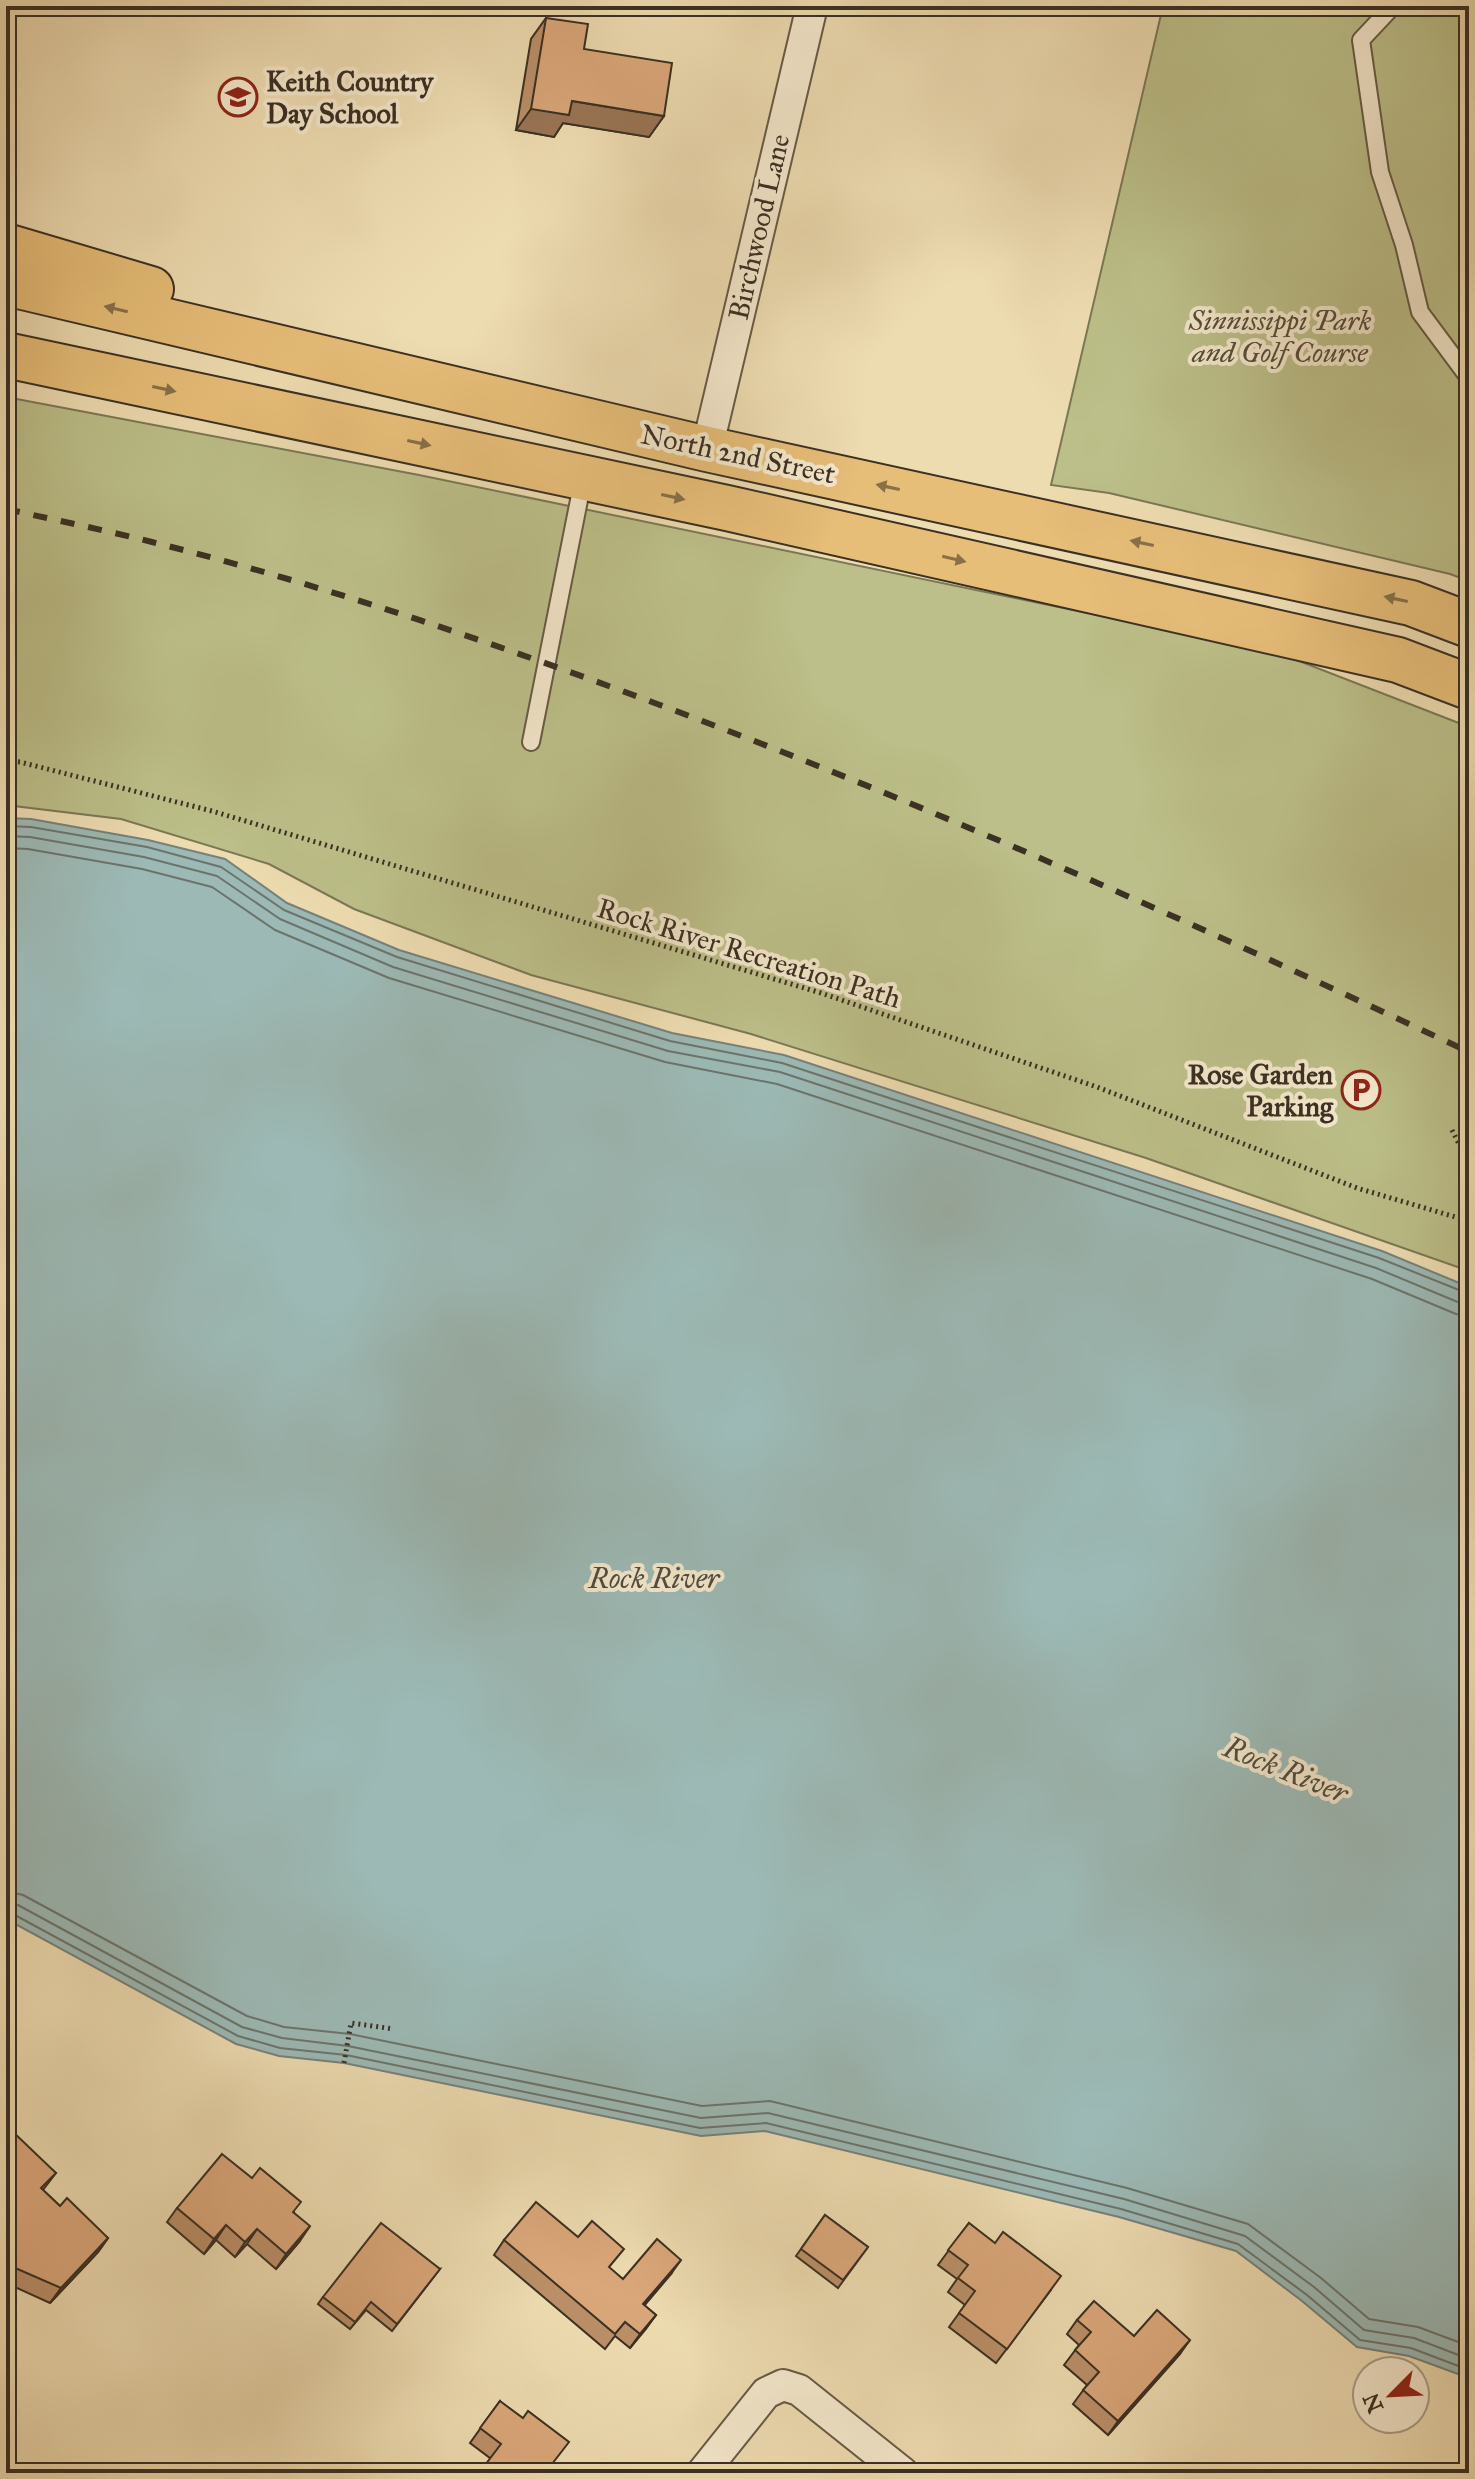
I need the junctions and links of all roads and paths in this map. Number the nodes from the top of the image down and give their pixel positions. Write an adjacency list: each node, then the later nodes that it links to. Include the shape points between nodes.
1 (812, 6): 8 (street, Birchwood Lane)
2 (1393, 6): 6 (lane, via 1361,40 1380,172 1420,312)
3 (6, 246): 7 (main road)
4 (6, 283): 7 (main road, North 2nd Street, one-way to 4)
5 (6, 355): 9 (main road, North 2nd Street, one-way to 9)
6 (1469, 378)
7 (590, 421): 8 (main road, North 2nd Street)
8 (707, 449): 10 (main road, North 2nd Street, one-way to 8, via 1411,603)
9 (583, 479): 11 (main road, North 2nd Street, one-way to 11, via 1398,660); 12 (lane)
10 (1469, 625)
11 (1469, 687)
12 (531, 742)
13 (6, 761): 16 (path, Rock River Recreation Path, via 212,811 821,993 1097,1087 1357,1188)
14 (1452, 1130): 15 (path)
15 (1469, 1157)
16 (1469, 1221)
17 (394, 2029): 18 (path, via 351,2023)
18 (344, 2063)
19 (702, 2473): 20 (street, via 766,2393 783,2385 799,2390)
20 (903, 2473)

